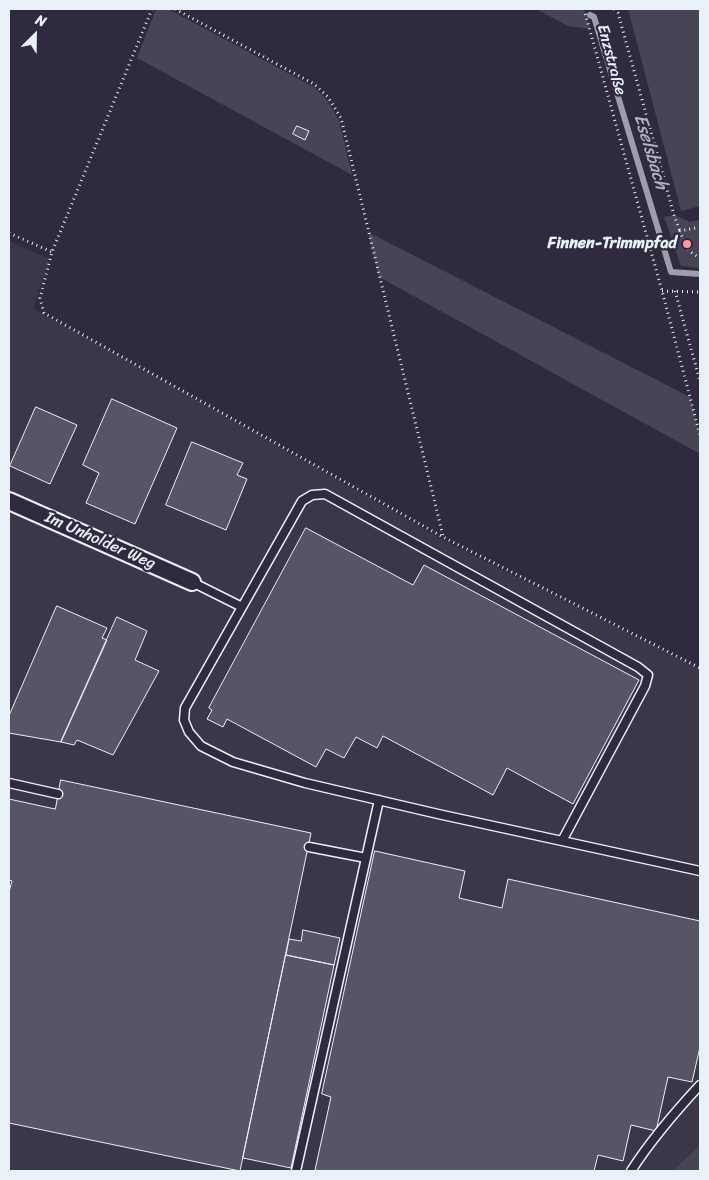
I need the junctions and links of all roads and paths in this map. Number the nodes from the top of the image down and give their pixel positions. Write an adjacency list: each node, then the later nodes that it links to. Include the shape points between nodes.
1 (152, 9): 8 (path)
2 (175, 9): 16 (path, via 314,84 328,97 341,118)
3 (584, 9): 10 (path, Enzstraße)
4 (614, 9): 6 (path, via 618,13)
5 (700, 227): 6 (path)
6 (680, 231): 9 (path, via 684,245)
7 (9, 233): 8 (path)
8 (52, 252): 16 (path, via 40,298 44,313)
9 (700, 257)
10 (662, 291): 11 (path); 14 (path, Enzstraße)
11 (675, 291): 12 (path); 13 (path)
12 (700, 292)
13 (700, 381)
14 (700, 435)
15 (9, 501): 17 (street, Im Unholder Weg)
16 (443, 537): 19 (path)
17 (192, 582): 18 (lane)
18 (242, 607): 22 (lane, via 185,708 184,720 189,732 201,746 233,762); 23 (lane, via 302,501 312,495 325,494 638,667 648,675 645,686)
19 (700, 668)
20 (9, 783): 21 (lane)
21 (58, 794)
22 (379, 800): 23 (lane); 25 (lane)
23 (562, 841): 26 (lane)
24 (309, 847): 25 (lane)
25 (366, 858): 28 (lane)
26 (700, 871)
27 (700, 1085): 29 (lane, via 655,1137)
28 (296, 1171)
29 (631, 1171)

